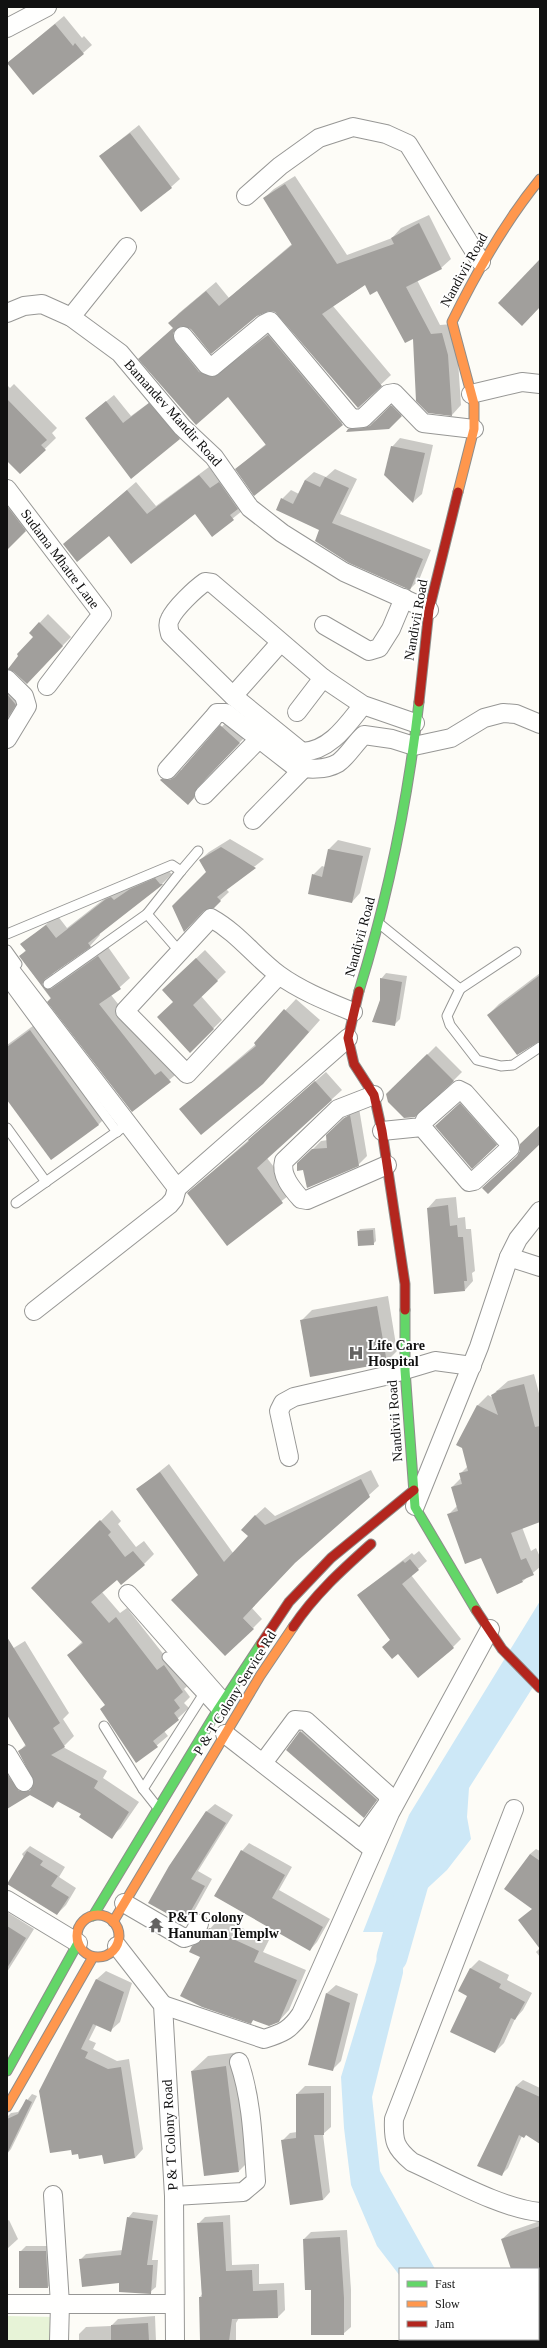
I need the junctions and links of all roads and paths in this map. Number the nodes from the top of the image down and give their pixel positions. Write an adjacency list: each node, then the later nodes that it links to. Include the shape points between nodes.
1 (47, 7): 2 (street)
2 (7, 28)
3 (540, 179): 6 (street, Nandivii Road, via 528,192)
4 (246, 196): 6 (street, via 280,166 319,138 354,128 386,134 408,144)
5 (127, 247): 8 (street)
6 (481, 262): 11 (street, Nandivii Road, via 452,322)
7 (7, 313): 8 (street, Bamandev Mandir Road, via 24,306 42,304)
8 (71, 317): 14 (street, Bamandev Mandir Road, via 120,353 182,427 214,457 250,508 282,533 344,572)
9 (183, 336): 12 (street, via 207,365 212,367 264,324 270,322 352,419 363,418 388,394 394,393 423,423)
10 (540, 384): 11 (street, via 522,382)
11 (471, 394): 12 (street, Nandivii Road, via 474,404)
12 (474, 429): 15 (street, Nandivii Road)
13 (7, 489): 20 (street, Sudama Mhatre Lane, via 102,614)
14 (404, 598): 15 (street, Bamandev Mandir Road); 16 (street, via 391,629 379,648 369,651)
15 (429, 610): 24 (street, Nandivii Road)
16 (324, 625)
17 (280, 643): 18 (street); 21 (street); 21 (street, via 212,583 205,582 198,586 169,619 170,634)
18 (324, 678): 22 (street); 23 (street)
19 (7, 679): 27 (street, via 24,696 27,706)
20 (47, 686)
21 (233, 696): 26 (street, via 302,752 313,752)
22 (364, 705): 24 (street); 26 (street)
23 (297, 712)
24 (415, 723): 29 (street, Nandivii Road)
25 (540, 724): 29 (street, via 516,714 503,713 484,718 451,738)
26 (337, 737): 30 (street)
27 (7, 739)
28 (259, 739): 31 (street, via 294,766); 32 (street, via 226,713 217,713); 33 (street)
29 (414, 746): 30 (street, via 372,734 364,735); 38 (street, Nandivii Road)
30 (351, 749): 31 (street, via 335,764)
31 (303, 769): 34 (street)
32 (167, 770)
33 (204, 795)
34 (253, 820)
35 (198, 851): 36 (lane)
36 (180, 871): 37 (lane); 39 (lane, via 172,865)
37 (147, 914): 41 (lane); 46 (lane)
38 (380, 924): 47 (lane); 48 (street, Nandivii Road)
39 (7, 934)
40 (7, 950): 43 (lane)
41 (180, 952): 44 (street, via 211,918 245,942); 44 (street, via 125,1011 186,1074)
42 (516, 952): 47 (lane)
43 (12, 965): 54 (street)
44 (279, 975): 48 (street)
45 (7, 982): 54 (lane)
46 (48, 984)
47 (460, 989): 50 (lane, via 447,1016 450,1025 477,1060 501,1066 513,1065)
48 (353, 1012): 49 (street, Nandivii Road)
49 (348, 1038): 51 (street, Nandivii Road, via 354,1064); 58 (street)
50 (540, 1047)
51 (374, 1095): 55 (street, Nandivii Road); 56 (street, via 338,1108 284,1162 283,1173 297,1195 307,1200)
52 (422, 1127): 52 (street, via 425,1120 459,1090 465,1093 509,1143 510,1148 474,1181 469,1182); 55 (street)
53 (7, 1128): 57 (lane)
54 (123, 1128): 57 (lane); 58 (street)
55 (382, 1131): 56 (street, Nandivii Road)
56 (387, 1165): 65 (street, Nandivii Road, via 406,1284)
57 (46, 1182): 59 (lane)
58 (177, 1188): 63 (street, via 169,1205)
59 (16, 1203)
60 (540, 1211): 61 (street, via 518,1238)
61 (509, 1257): 62 (street); 64 (street)
62 (540, 1267)
63 (34, 1311)
64 (472, 1366): 65 (street, via 435,1361); 67 (street)
65 (405, 1370): 66 (street, via 294,1397 283,1403 279,1411); 67 (street, Nandivii Road)
66 (289, 1457)
67 (412, 1503): 70 (street, Nandivii Road, via 470,1602); 74 (street, via 331,1558 304,1586 289,1602)
68 (379, 1538): 76 (street, P & T Colony Service Rd, via 332,1578 308,1604)
69 (128, 1594): 74 (street)
70 (490, 1629): 72 (street, Nandivii Road, via 502,1649); 83 (street, via 407,1781)
71 (167, 1657): 73 (lane)
72 (540, 1688)
73 (204, 1695): 74 (lane); 80 (lane)
74 (220, 1707): 76 (street); 81 (street)
75 (104, 1726): 80 (lane)
76 (229, 1728): 78 (street); 85 (street, P & T Colony Service Rd)
77 (7, 1754): 79 (street)
78 (263, 1763): 83 (street); 83 (street, via 295,1720 306,1721 388,1795 388,1803)
79 (24, 1782)
80 (143, 1789): 81 (lane)
81 (158, 1808): 86 (street)
82 (514, 1809): 98 (street, via 394,2119 393,2138 401,2153 412,2162 496,2199 528,2211)
83 (367, 1845): 92 (street, via 301,2014 292,2027 264,2039)
84 (7, 1900): 89 (street)
85 (124, 1903): 87 (street, P & T Colony Service Rd); 88 (street, via 184,1938 193,1935)
86 (93, 1916): 87 (street, via 106,1917); 89 (street, via 81,1924 78,1930)
87 (113, 1922): 90 (street, via 119,1932)
88 (199, 1924)
89 (78, 1943): 91 (street, via 82,1950); 94 (street)
90 (117, 1946): 91 (street, via 107,1955); 92 (street)
91 (94, 1957): 95 (street)
92 (163, 2005): 97 (street, P & T Colony Road)
93 (239, 2062): 97 (street, via 245,2078 252,2123 256,2181 243,2192)
94 (7, 2071)
95 (7, 2107)
96 (53, 2195): 100 (street)
97 (174, 2196): 101 (street, P & T Colony Road)
98 (540, 2212)
99 (7, 2304): 100 (street)
100 (60, 2304): 101 (street); 102 (street)
101 (174, 2304): 103 (street, P & T Colony Road)
102 (59, 2341)
103 (174, 2341)

